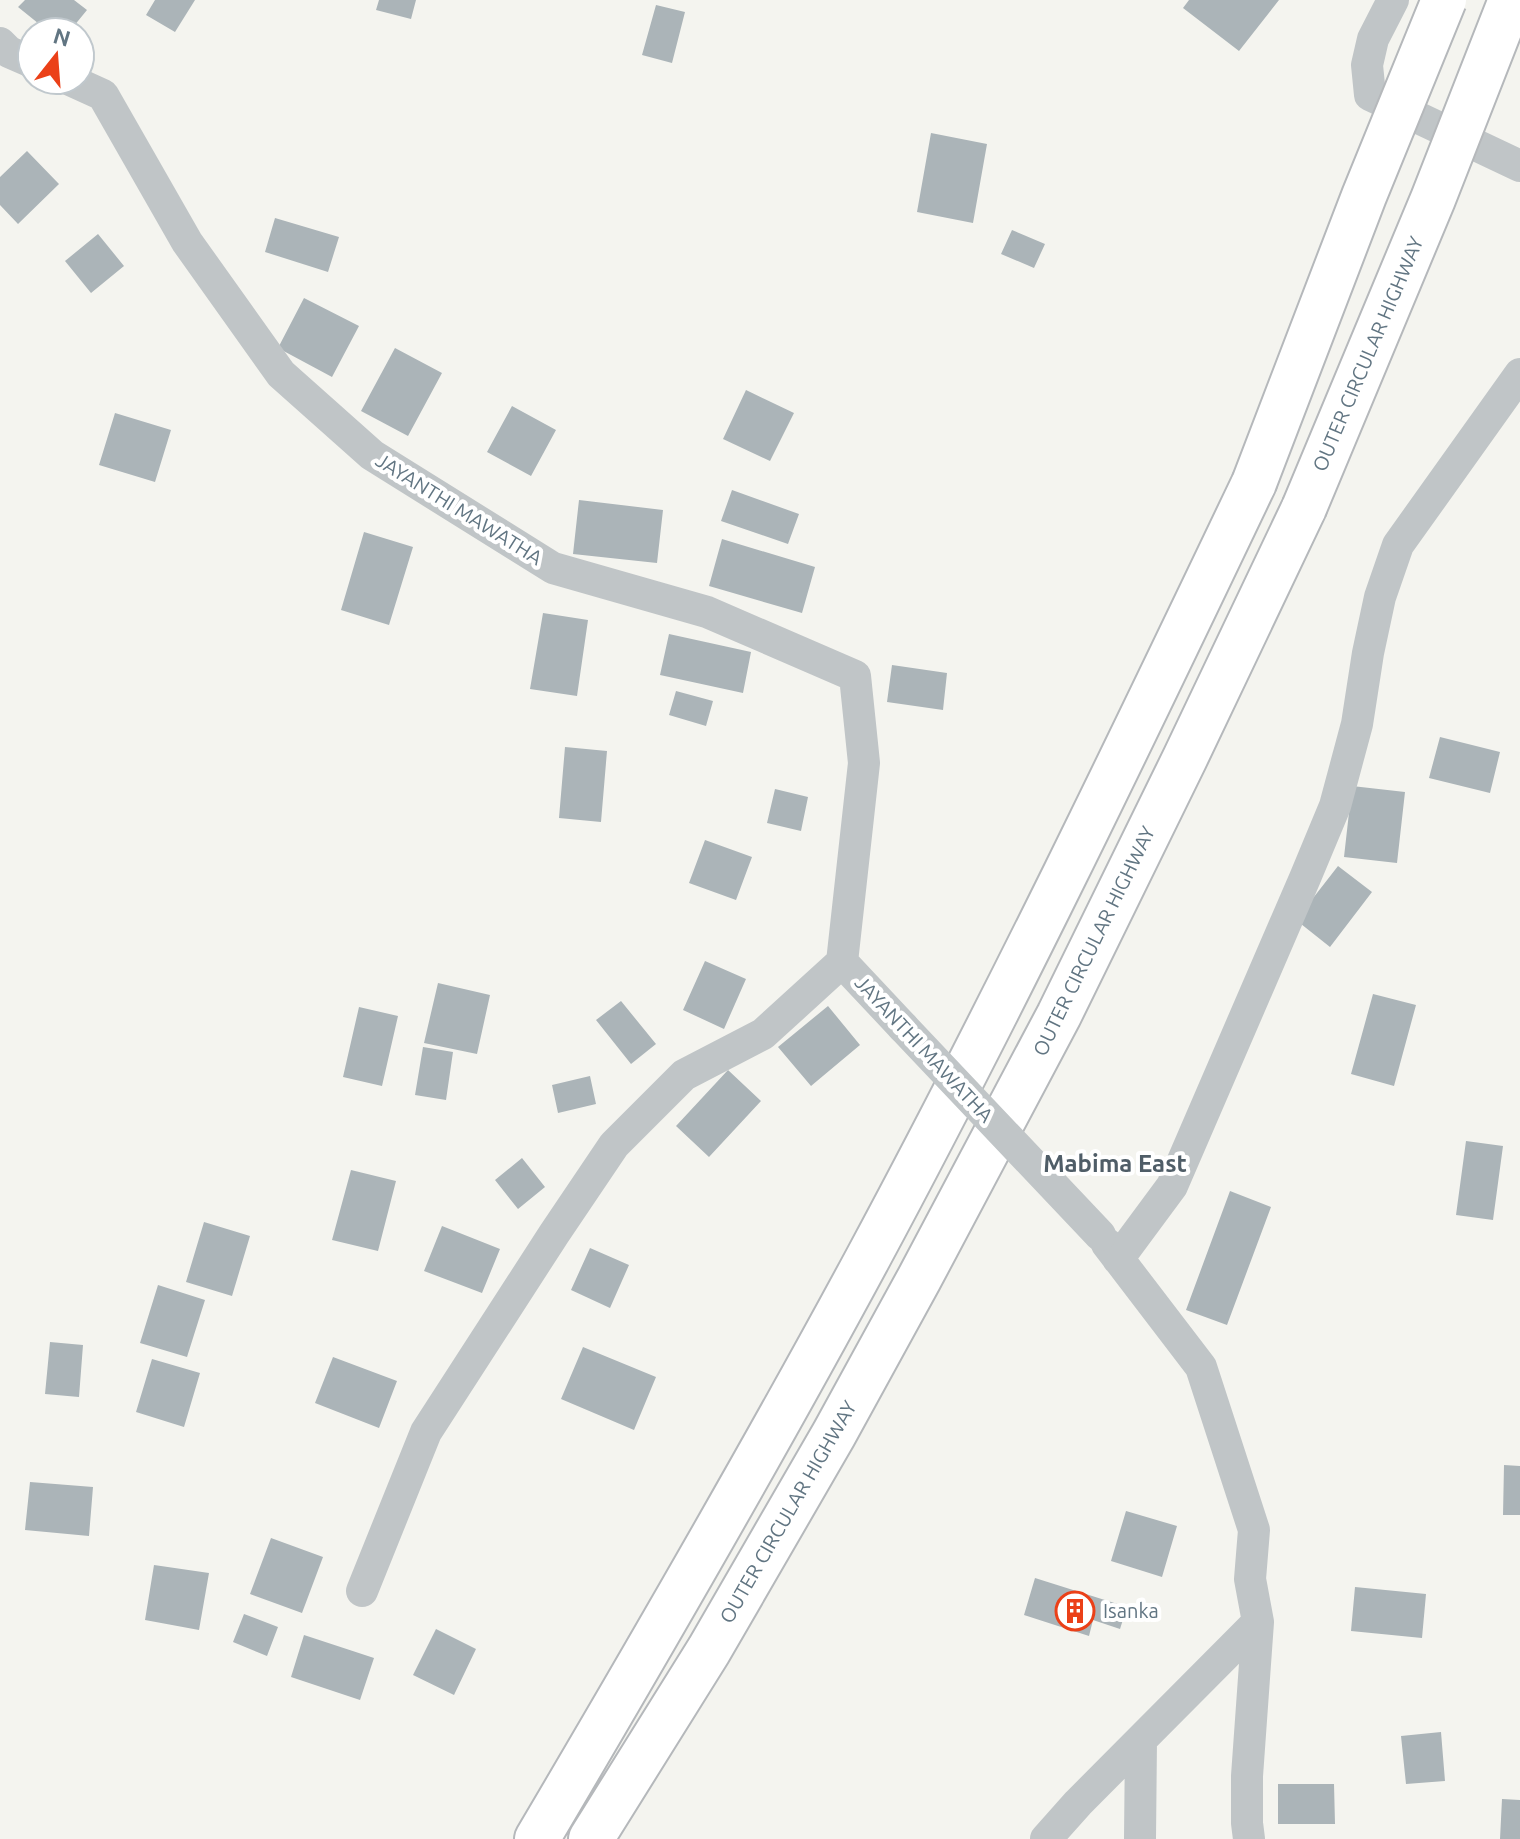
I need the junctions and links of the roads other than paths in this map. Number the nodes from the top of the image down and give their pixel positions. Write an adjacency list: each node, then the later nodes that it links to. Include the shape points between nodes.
1 (1393, 0): 7 (street, via 1373,39 1367,65 1370,95)
2 (1444, 0): 14 (highway, bridge, via 1254,483 1135,733 871,1252)
3 (1511, 0): 15 (highway, OUTER CIRCULAR HIGHWAY, bridge, via 1304,508 1059,1015 834,1434)
4 (0, 43): 5 (street)
5 (16, 55)
6 (96, 92): 9 (street, JAYANTHI MAWATHA, via 103,95 187,242 281,374 372,455 553,568 707,612 855,676 864,763)
7 (1520, 166)
8 (1520, 374): 10 (street, via 1398,545 1380,597 1357,724 1335,806 1172,1186)
9 (842, 962): 10 (street, JAYANTHI MAWATHA, bridge); 11 (street, via 763,1034 684,1075 614,1145 426,1432)
10 (1109, 1247): 12 (street, JAYANTHI MAWATHA, via 1201,1367 1254,1530 1250,1579)
11 (362, 1591)
12 (1258, 1622): 13 (street); 18 (street, JAYANTHI MAWATHA, via 1247,1776)
13 (1141, 1740): 16 (street); 17 (street)
14 (537, 1839)
15 (591, 1839)
16 (1046, 1839)
17 (1140, 1839)
18 (1249, 1839)

